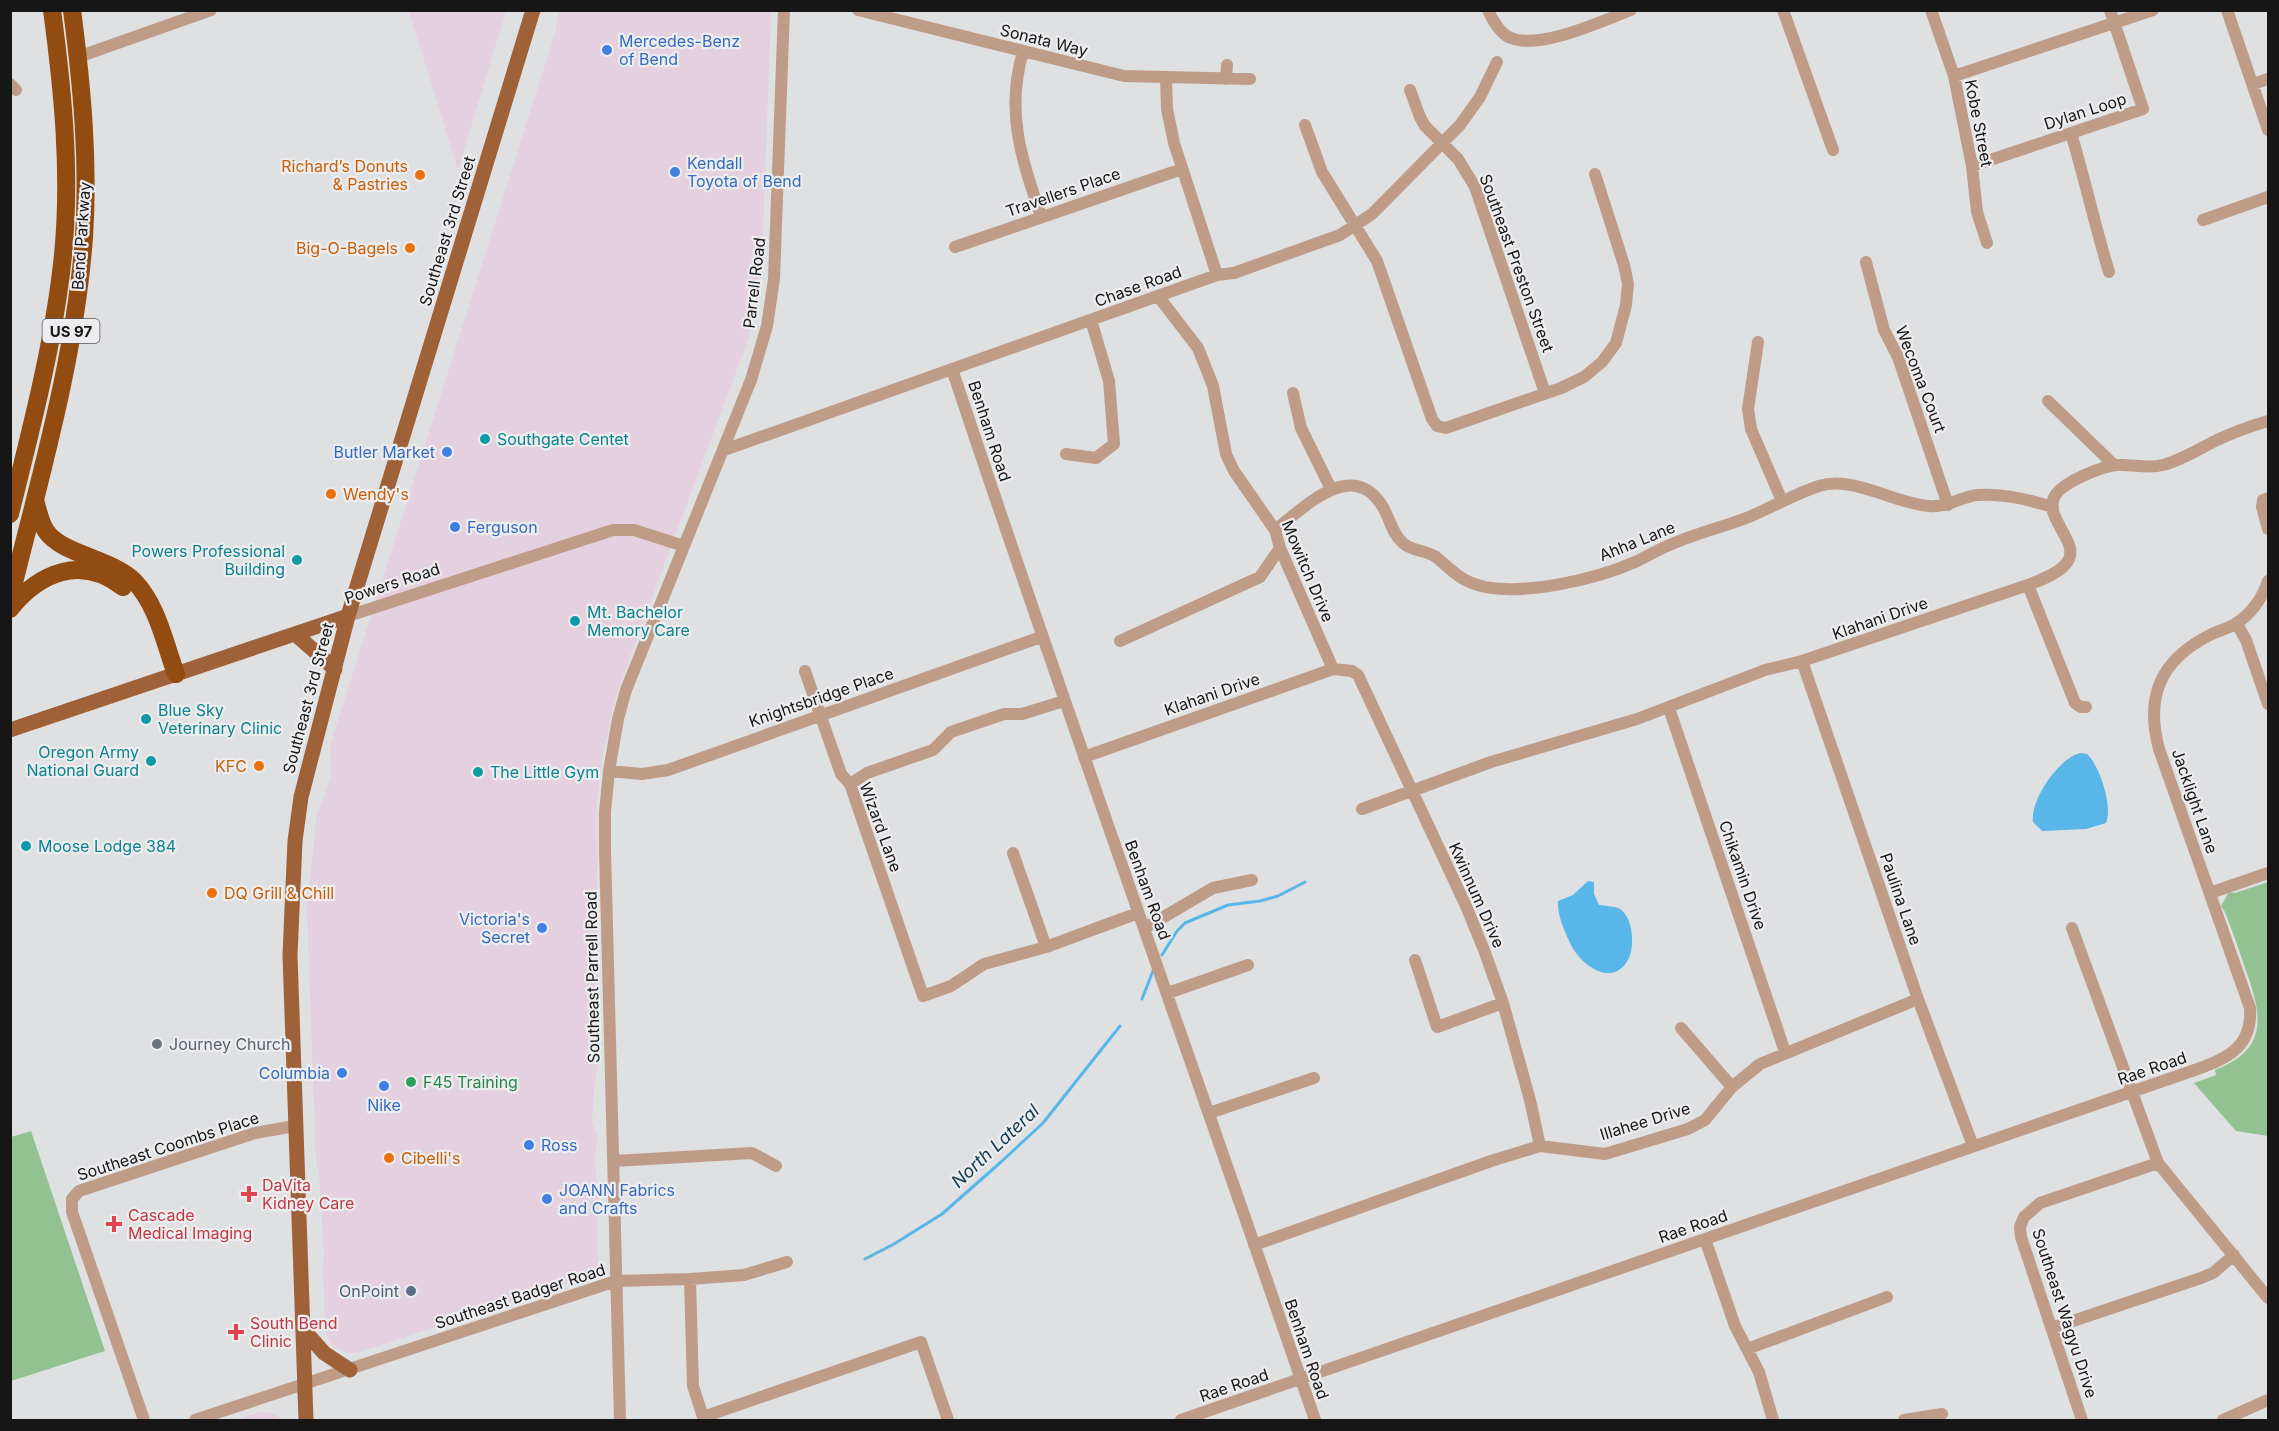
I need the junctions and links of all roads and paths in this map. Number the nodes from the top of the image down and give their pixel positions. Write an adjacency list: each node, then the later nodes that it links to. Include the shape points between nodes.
1 (52, 10): 60 (highway, Bend Parkway / US 97, via 66,147 63,254 50,343)
2 (72, 10): 16 (highway, Bend Parkway / US 97)
3 (211, 10): 16 (street)
4 (533, 10): 69 (main road, Southeast 3rd Street)
5 (784, 10): 51 (street, Parrell Road, via 774,279 760,353)
6 (858, 10): 15 (street, Sonata Way)
7 (1488, 10): 8 (street, via 1498,28 1510,38 1531,41 1552,38)
8 (1631, 10)
9 (1783, 10): 30 (street)
10 (1931, 10): 19 (street, Kobe Street)
11 (2110, 10): 14 (street, Dylan Loop)
12 (2153, 10): 14 (street)
13 (2227, 10): 24 (street)
14 (2114, 23): 19 (street); 28 (street, Dylan Loop, via 2143,109)
15 (1023, 52): 20 (street, Sonata Way, via 1124,76); 35 (street, via 1015,88 1015,120 1021,155)
16 (78, 57): 55 (highway, Bend Parkway / US 97, via 85,150 82,256 65,364)
17 (1497, 62): 29 (street, Chase Road, via 1480,97)
18 (1227, 65): 21 (street)
19 (1954, 76): 31 (street, Kobe Street)
20 (1166, 78): 21 (street, Sonata Way); 32 (street, via 1167,109)
21 (1226, 79): 22 (street, Sonata Way)
22 (1251, 79)
23 (2268, 79): 24 (street)
24 (2253, 84): 27 (street)
25 (1410, 90): 29 (street, Southeast Preston Street, via 1420,117)
26 (1305, 125): 37 (street, via 1317,163)
27 (2268, 130)
28 (2071, 133): 31 (street, Dylan Loop); 41 (street)
29 (1442, 144): 37 (street, Chase Road, via 1372,214); 48 (street, Southeast Preston Street, via 1458,159 1475,187)
30 (1833, 150)
31 (1971, 166): 38 (street, Kobe Street, via 1977,212)
32 (1182, 169): 35 (street, Travellers Place); 42 (street)
33 (1595, 174): 48 (street, via 1628,284 1622,327 1602,362 1584,377)
34 (2268, 197): 36 (street)
35 (1041, 216): 39 (street, Travellers Place)
36 (2203, 220)
37 (1354, 226): 42 (street, Chase Road, via 1332,238 1234,273); 48 (street, via 1377,261 1427,410 1437,426 1446,428)
38 (1987, 243)
39 (955, 247)
40 (1866, 262): 58 (street, Wecoma Court, via 1884,330 1898,357)
41 (2109, 273)
42 (1217, 274): 43 (street, Chase Road)
43 (1158, 296): 44 (street, Chase Road); 62 (street, Mowitch Drive, via 1198,348 1213,386 1226,454)
44 (1090, 320): 46 (street, Chase Road); 52 (street, via 1110,381 1114,444 1096,458)
45 (1758, 342): 57 (street, via 1749,419)
46 (952, 369): 51 (street, Chase Road); 72 (street, Benham Road)
47 (1293, 393): 54 (street, via 1301,428)
48 (1545, 393)
49 (2048, 401): 53 (street)
50 (2268, 421): 53 (street, via 2243,428 2164,465)
51 (724, 450): 63 (street, Parrell Road)
52 (1066, 454)
53 (2114, 465): 59 (street, via 2062,489 2055,496)
54 (1330, 489): 57 (street, Ahha Lane, via 1356,485 1367,491 1381,504 1404,545 1433,555 1465,581 1515,590 1546,587 1634,563 1671,544); 62 (street)
55 (35, 498): 67 (highway, Bend Parkway / US 97); 79 (highway, via 43,527 53,540 114,567 138,586 153,612)
56 (2268, 498): 61 (street, via 2263,500 2262,507)
57 (1782, 501): 58 (street, Ahha Lane, via 1821,485 1838,483 1928,506)
58 (1948, 505): 59 (street, Ahha Lane, via 1975,495 2027,499)
59 (2053, 507): 66 (street, Klahani Drive, via 2071,556 2055,573)
60 (10, 514)
61 (2268, 529)
62 (1275, 530): 64 (street, Mowitch Drive)
63 (684, 546): 69 (street, Powers Road, via 634,530 613,530); 87 (street, Southeast Parrell Road, via 626,690)
64 (1280, 548): 73 (street, via 1260,577); 76 (street, Mowitch Drive)
65 (2268, 581): 70 (street, Jacklight Lane, via 2264,593)
66 (2028, 585): 74 (street, Klahani Drive); 82 (street, via 2075,703)
67 (10, 599)
68 (10, 609): 79 (highway, via 32,586 55,574 78,570 106,577 124,588 140,608)
69 (348, 616): 71 (main road, Powers Road); 75 (main road, Southeast 3rd Street)
70 (2237, 624): 81 (street); 94 (street, Jacklight Lane, via 2189,647 2162,679 2153,708 2159,749)
71 (295, 634): 75 (main road); 79 (main road, Powers Road)
72 (1041, 638): 80 (street, Benham Road); 84 (street, Knightsbridge Place)
73 (1120, 641)
74 (1802, 661): 83 (street, Klahani Drive, via 1765,670); 102 (street, Paulina Lane)
75 (334, 669): 111 (main road, Southeast 3rd Street, via 301,797 296,841 290,955)
76 (1333, 669): 78 (street, Klahani Drive); 86 (street, Klahani Drive)
77 (805, 671): 84 (street, Wizard Lane)
78 (1352, 671): 89 (street, Kwinnum Drive, via 1363,684)
79 (170, 676): 85 (main road, Powers Road)
80 (1064, 701): 86 (street, Benham Road); 88 (street, via 1022,714 1004,714 951,732 933,750 867,772)
81 (2268, 704)
82 (2086, 707)
83 (1669, 708): 89 (street, Klahani Drive, via 1491,762); 105 (street, Chikamin Drive)
84 (821, 715): 87 (street, Knightsbridge Place, via 668,770 642,774); 88 (street, Wizard Lane, via 841,774)
85 (10, 730)
86 (1084, 757): 95 (street, Benham Road)
87 (609, 771): 114 (street, Southeast Parrell Road, via 605,850)
88 (850, 784): 98 (street, Wizard Lane, via 922,996 951,986 984,964)
89 (1412, 792): 90 (street, Klahani Drive); 103 (street, Kwinnum Drive, via 1466,906)
90 (1362, 809)
91 (1013, 853): 98 (street)
92 (2268, 873): 94 (street)
93 (1252, 880): 96 (street, via 1213,888)
94 (2210, 894): 106 (street, Jacklight Lane, via 2251,1019 2243,1042)
95 (1138, 913): 96 (street, Benham Road); 98 (street)
96 (1145, 928): 101 (street, Benham Road)
97 (2072, 928): 109 (street)
98 (1046, 947)
99 (1415, 960): 103 (street, via 1437,1027)
100 (1248, 965): 101 (street)
101 (1168, 993): 110 (street, Benham Road)
102 (1918, 999): 105 (street, Illahee Drive); 113 (street, Paulina Lane)
103 (1503, 1003): 112 (street, Kwinnum Drive)
104 (1681, 1028): 108 (street)
105 (1785, 1052): 108 (street, Illahee Drive, via 1760,1064)
106 (2215, 1063): 109 (street, Rae Road)
107 (1314, 1078): 110 (street)
108 (1732, 1087): 112 (street, Illahee Drive, via 1705,1120 1688,1129 1605,1154)
109 (2132, 1092): 113 (street, Rae Road); 115 (street)
110 (1209, 1113): 118 (street, Benham Road)
111 (295, 1126): 126 (main road, Southeast 3rd Street); 133 (street, Southeast Coombs Place, via 255,1133 79,1191 72,1199 72,1212)
112 (1540, 1146): 118 (street, Illahee Drive)
113 (1974, 1146): 117 (street, Rae Road)
114 (614, 1161): 116 (street, via 752,1153); 122 (street, Southeast Parrell Road)
115 (2158, 1162): 119 (street); 125 (street, Southeast Wagyu Drive, via 2040,1203 2024,1217 2021,1237)
116 (776, 1166)
117 (1705, 1239): 127 (street, via 1735,1326); 129 (street, Rae Road)
118 (1254, 1245): 129 (street, Benham Road)
119 (2234, 1255): 124 (street); 125 (street, via 2214,1273)
120 (787, 1262): 121 (street, Southeast Badger Road, via 744,1275)
121 (690, 1279): 122 (street, Southeast Badger Road); 137 (street, via 693,1386 703,1417 921,1342)
122 (616, 1281): 128 (street, Southeast Badger Road); 136 (street, Southeast Parrell Road)
123 (1887, 1297): 127 (street)
124 (2268, 1298)
125 (2052, 1328): 142 (street, Southeast Wagyu Drive)
126 (303, 1329): 128 (main road, via 324,1353); 130 (main road, Southeast 3rd Street)
127 (1748, 1349): 140 (street)
128 (350, 1370): 130 (street, Southeast Badger Road)
129 (1300, 1379): 138 (street, Rae Road); 139 (street, Benham Road)
130 (305, 1385): 134 (street, Southeast Badger Road); 135 (main road, Southeast 3rd Street)
131 (2268, 1400): 143 (street)
132 (1942, 1414): 141 (street)
133 (144, 1420)
134 (195, 1420)
135 (306, 1420)
136 (620, 1420)
137 (948, 1420)
138 (1181, 1420)
139 (1314, 1420)
140 (1773, 1420)
141 (1904, 1420)
142 (2082, 1420)
143 (2223, 1420)

